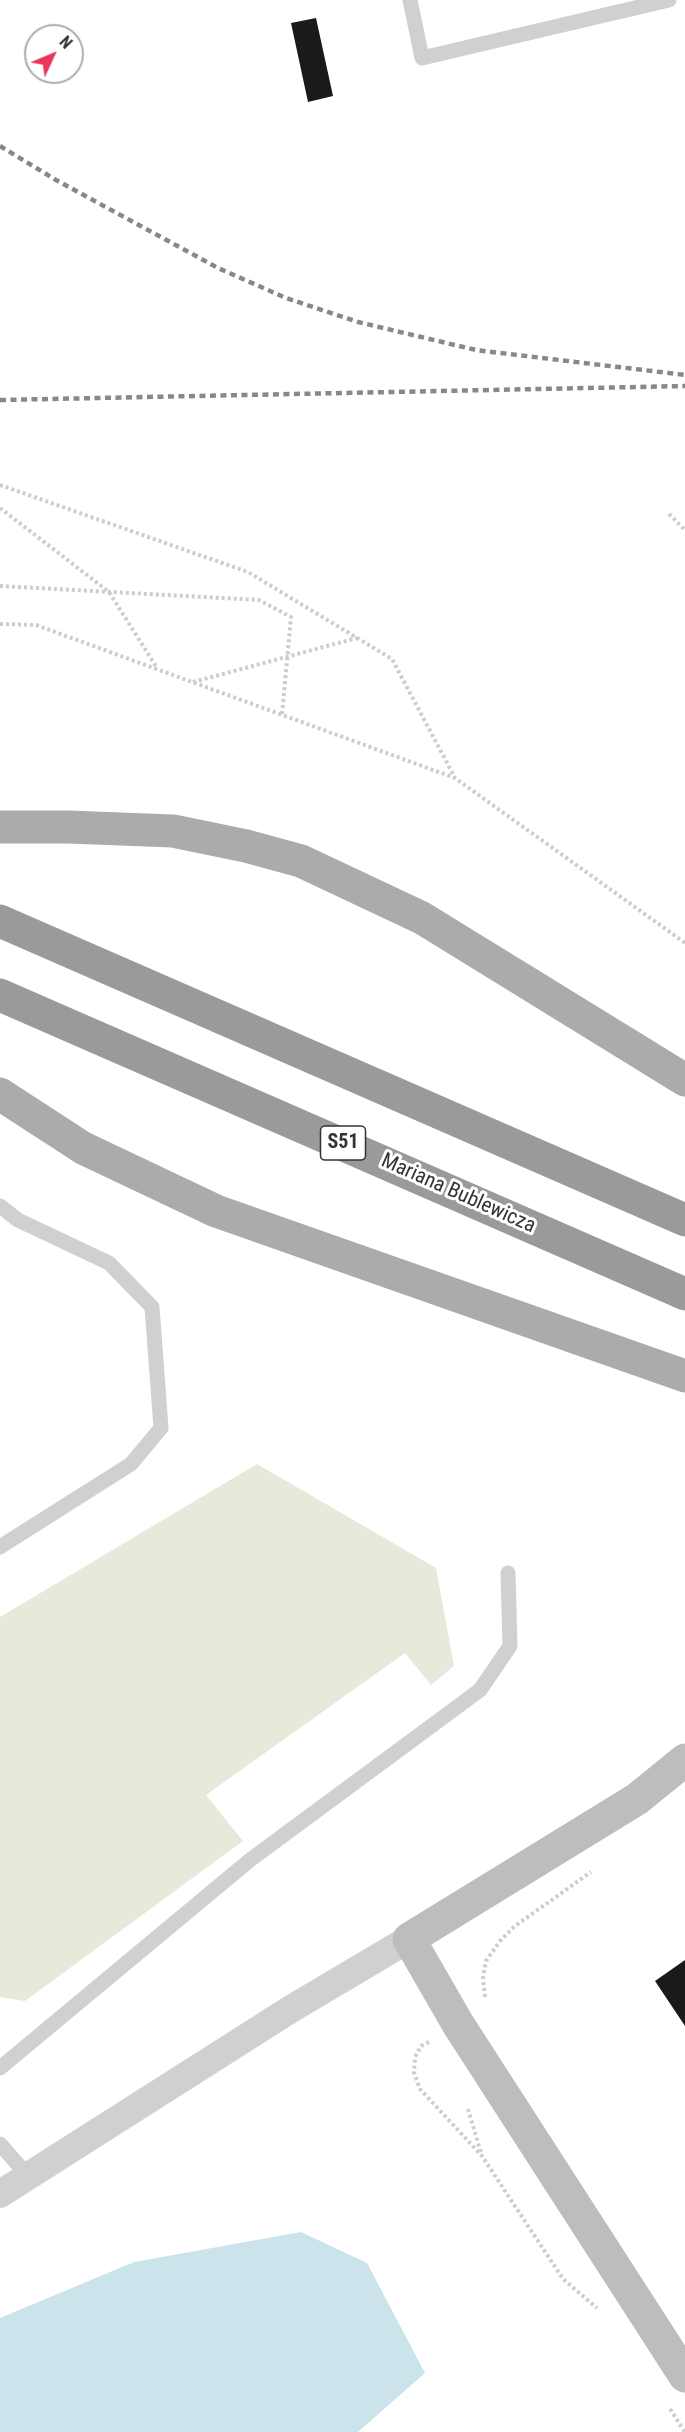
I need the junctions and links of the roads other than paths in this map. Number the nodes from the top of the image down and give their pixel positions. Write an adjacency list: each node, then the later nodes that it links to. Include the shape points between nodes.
1 (410, 0): 2 (lane, via 422,58)
2 (669, 0)
3 (0, 827): 6 (main road, via 173,831 301,861 422,918)
4 (0, 921): 9 (highway)
5 (0, 995): 10 (highway, Mariana Bublewicza / S51)
6 (685, 1080)
7 (0, 1094): 11 (main road, via 83,1148 216,1211)
8 (0, 1206): 12 (lane, via 18,1220 109,1263 152,1306 160,1428 131,1464)
9 (685, 1220)
10 (685, 1294)
11 (685, 1376)
12 (0, 1547)
13 (508, 1573): 16 (lane, via 510,1646 480,1690 250,1860)
14 (685, 1761): 15 (street, via 637,1799)
15 (409, 1939): 18 (street, via 291,2008); 20 (street, via 448,2030)
16 (0, 2068)
17 (0, 2144): 18 (lane)
18 (28, 2176): 19 (street)
19 (0, 2194)
20 (685, 2376)

